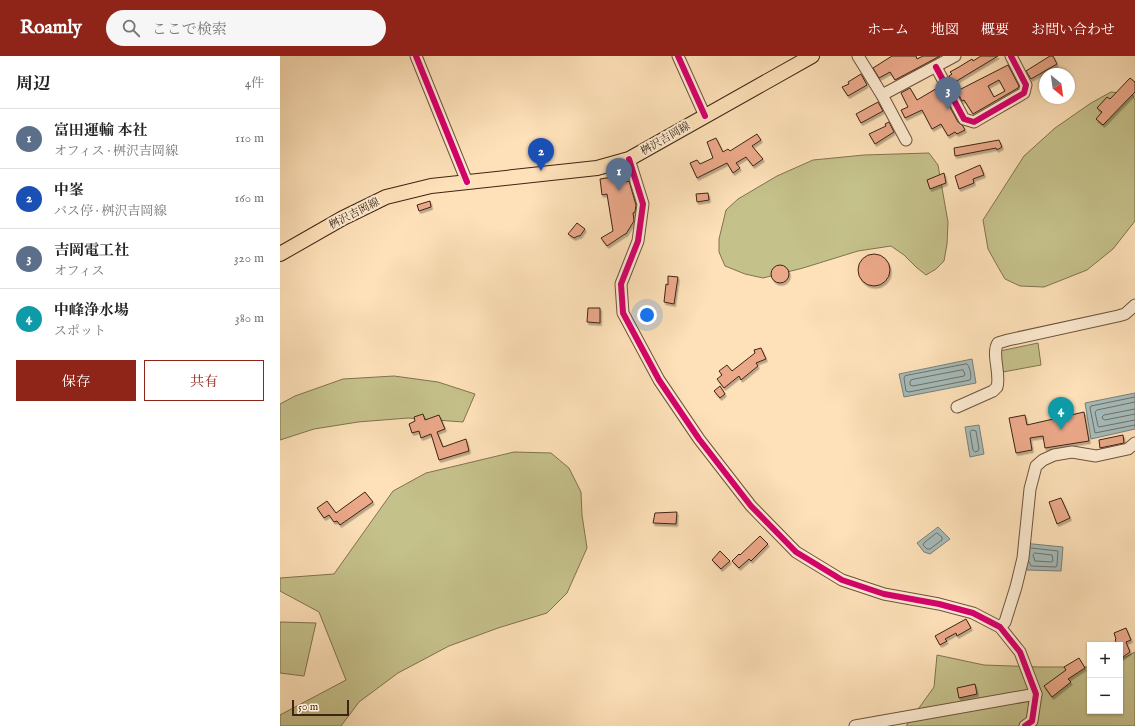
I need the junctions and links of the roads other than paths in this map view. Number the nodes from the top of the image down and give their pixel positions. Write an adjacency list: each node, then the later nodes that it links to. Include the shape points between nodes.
1 (416, 56): 12 (street)
2 (678, 56): 9 (street)
3 (812, 56): 9 (main road, 桝沢吉岡線)
4 (858, 56): 8 (street)
5 (955, 56): 7 (street)
6 (1011, 56): 7 (street, via 1026,85 1024,93 974,122 964,119)
7 (936, 67): 8 (street)
8 (882, 95): 10 (street)
9 (705, 116): 11 (main road, 桝沢吉岡線)
10 (906, 140)
11 (629, 159): 12 (main road, 桝沢吉岡線, via 597,168); 17 (street, via 643,204 638,241 621,284 623,313 658,380 699,439 751,506 796,552 842,580 884,594 973,613)
12 (467, 182): 13 (main road, 桝沢吉岡線, via 431,186 386,197)
13 (280, 254)
14 (1135, 305): 15 (street, via 1125,314 1118,316 998,343 995,350 997,387)
15 (957, 407)
16 (1135, 443): 17 (street, via 1128,449 1096,456 1072,452 1054,455 1036,466 1030,489 1023,558 1005,622)
17 (1000, 627): 18 (street, via 1020,652)
18 (1036, 694): 19 (street); 20 (street, via 1032,721)
19 (855, 726)
20 (1025, 726)

